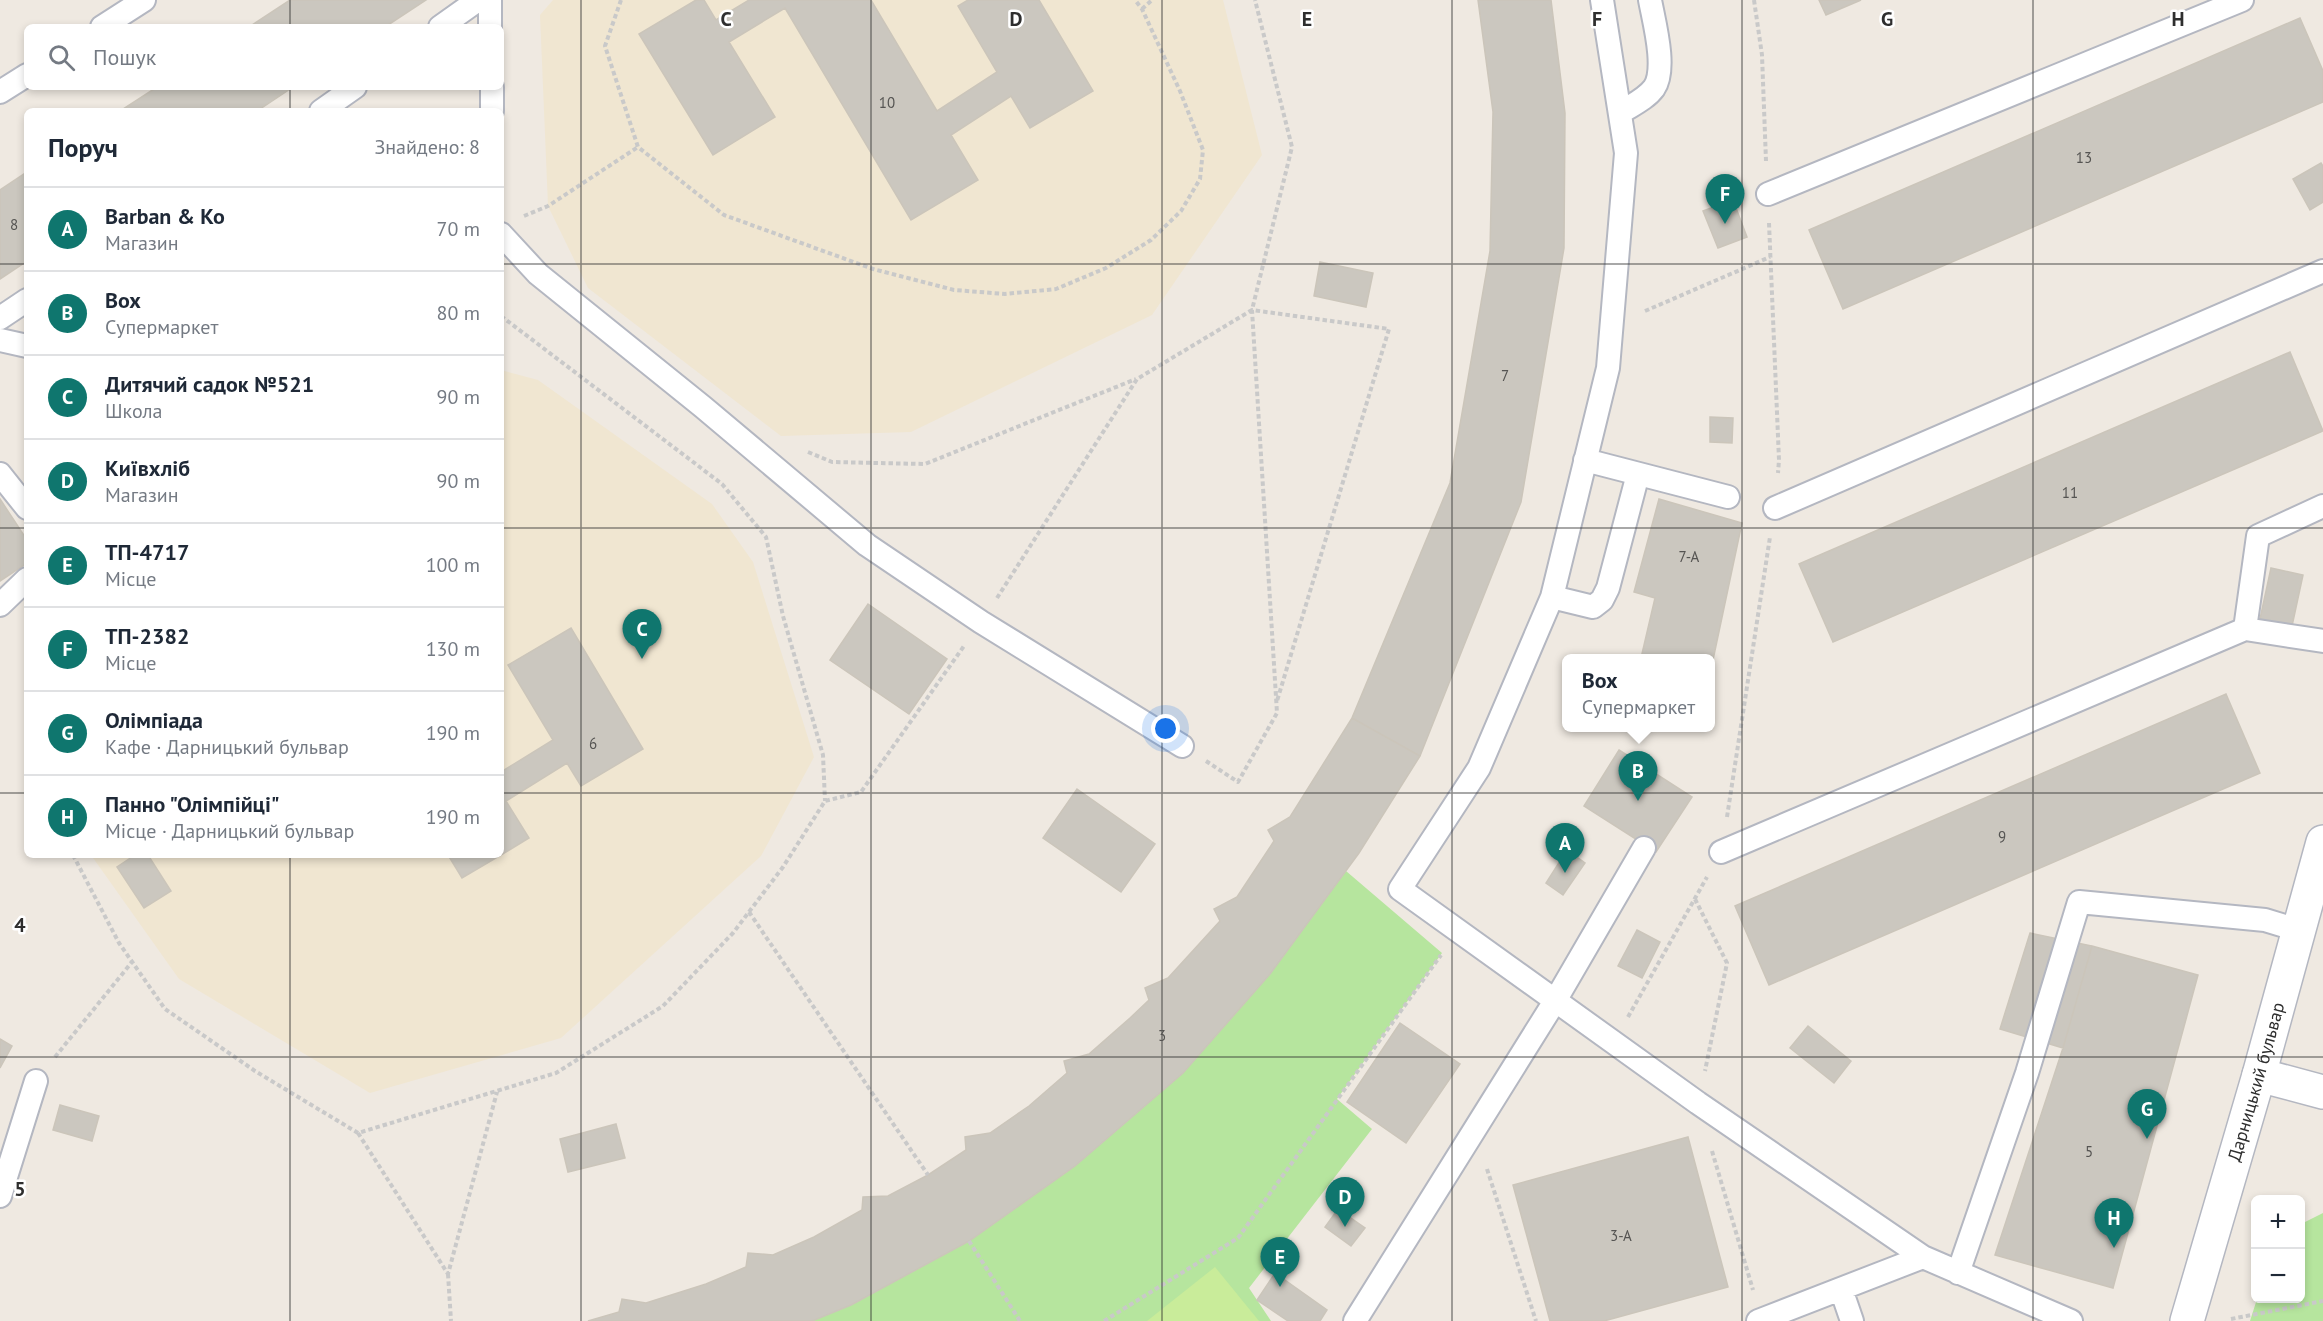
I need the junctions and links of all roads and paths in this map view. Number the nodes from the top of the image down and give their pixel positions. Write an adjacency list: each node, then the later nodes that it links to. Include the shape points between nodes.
1 (144, 0): 13 (lane)
2 (478, 0): 14 (lane)
3 (490, 0): 15 (lane)
4 (621, 0): 23 (path, via 605,46)
5 (1135, 0): 12 (path)
6 (1152, 0): 12 (path)
7 (1255, 0): 30 (path, via 1293,147)
8 (1602, 0): 22 (lane)
9 (1650, 0): 22 (lane, via 1660,74 1655,87 1644,98)
10 (1754, 0): 24 (path, via 1762,56)
11 (2242, 0): 24 (lane)
12 (1142, 9): 23 (path, via 1203,150 1200,179 1181,212 1151,240 1106,268 1056,289 1005,294 954,290 873,269 724,215)
13 (107, 24)
14 (444, 24)
15 (490, 24)
16 (24, 77): 19 (lane)
17 (351, 90): 20 (lane)
18 (492, 90): 21 (lane)
19 (0, 92)
20 (325, 108)
21 (492, 108)
22 (1620, 112): 33 (lane, via 1626,153)
23 (638, 147): 25 (path, via 548,206)
24 (1768, 194): 27 (path)
25 (520, 217)
26 (504, 237): 48 (lane, via 538,274 867,544)
27 (1770, 257): 33 (path); 44 (path, via 1779,460)
28 (2323, 271): 44 (lane)
29 (24, 302): 31 (lane)
30 (1252, 310): 36 (path); 51 (path); 51 (path, via 1389,329)
31 (0, 318)
32 (504, 318): 53 (path, via 722,484 766,537 783,616 823,755)
33 (1611, 326): 38 (lane, via 1608,368)
34 (0, 340): 35 (lane)
35 (24, 345)
36 (1137, 379): 37 (path, via 925,464 832,462); 48 (path)
37 (800, 448)
38 (1585, 460): 40 (lane); 46 (lane)
39 (0, 474): 42 (lane)
40 (1638, 474): 41 (lane); 46 (lane, via 1602,600 1593,608)
41 (1728, 497)
42 (24, 504)
43 (2323, 506): 49 (lane, via 2258,536)
44 (1775, 508): 56 (path)
45 (24, 582): 47 (lane)
46 (1552, 597): 61 (lane, via 1479,768 1400,889)
47 (0, 605)
48 (981, 622): 52 (lane); 53 (path, via 861,792)
49 (2244, 629): 50 (lane); 56 (lane)
50 (2323, 641)
51 (1277, 701): 52 (path, via 1277,713 1238,782)
52 (1182, 747)
53 (825, 801): 59 (path)
54 (2323, 842): 60 (street, Дарницький бульвар)
55 (1644, 848): 63 (lane)
56 (1721, 852): 58 (path)
57 (75, 858): 62 (path)
58 (1695, 899): 64 (path); 69 (path, via 1727,963)
59 (749, 912): 67 (path, via 663,1006 556,1072); 72 (path)
60 (2298, 930): 65 (street, Дарницький бульвар); 76 (lane, via 2265,920 2079,902 2027,1073)
61 (1458, 931): 63 (lane); 84 (path, via 1239,1238)
62 (132, 962): 66 (path); 71 (path, via 165,1009 255,1071)
63 (1555, 1001): 64 (lane); 70 (lane)
64 (1615, 1041): 69 (lane)
65 (2259, 1075): 68 (street); 89 (street, Дарницький бульвар)
66 (36, 1082): 73 (lane)
67 (497, 1091): 71 (path); 77 (path)
68 (2323, 1092)
69 (1698, 1103): 75 (lane); 81 (path)
70 (1474, 1131): 85 (lane); 86 (path)
71 (358, 1133): 77 (path)
72 (928, 1175)
73 (0, 1196)
74 (969, 1241): 83 (path)
75 (1923, 1257): 76 (lane); 78 (lane)
76 (1958, 1273): 88 (lane)
77 (448, 1274): 82 (path)
78 (1841, 1289): 81 (lane); 87 (lane)
79 (2323, 1301): 80 (path)
80 (2231, 1319)
81 (1760, 1320)
82 (452, 1321)
83 (1020, 1321)
84 (1104, 1321)
85 (1356, 1321)
86 (1536, 1321)
87 (1852, 1321)
88 (2071, 1321)
89 (2187, 1321)

